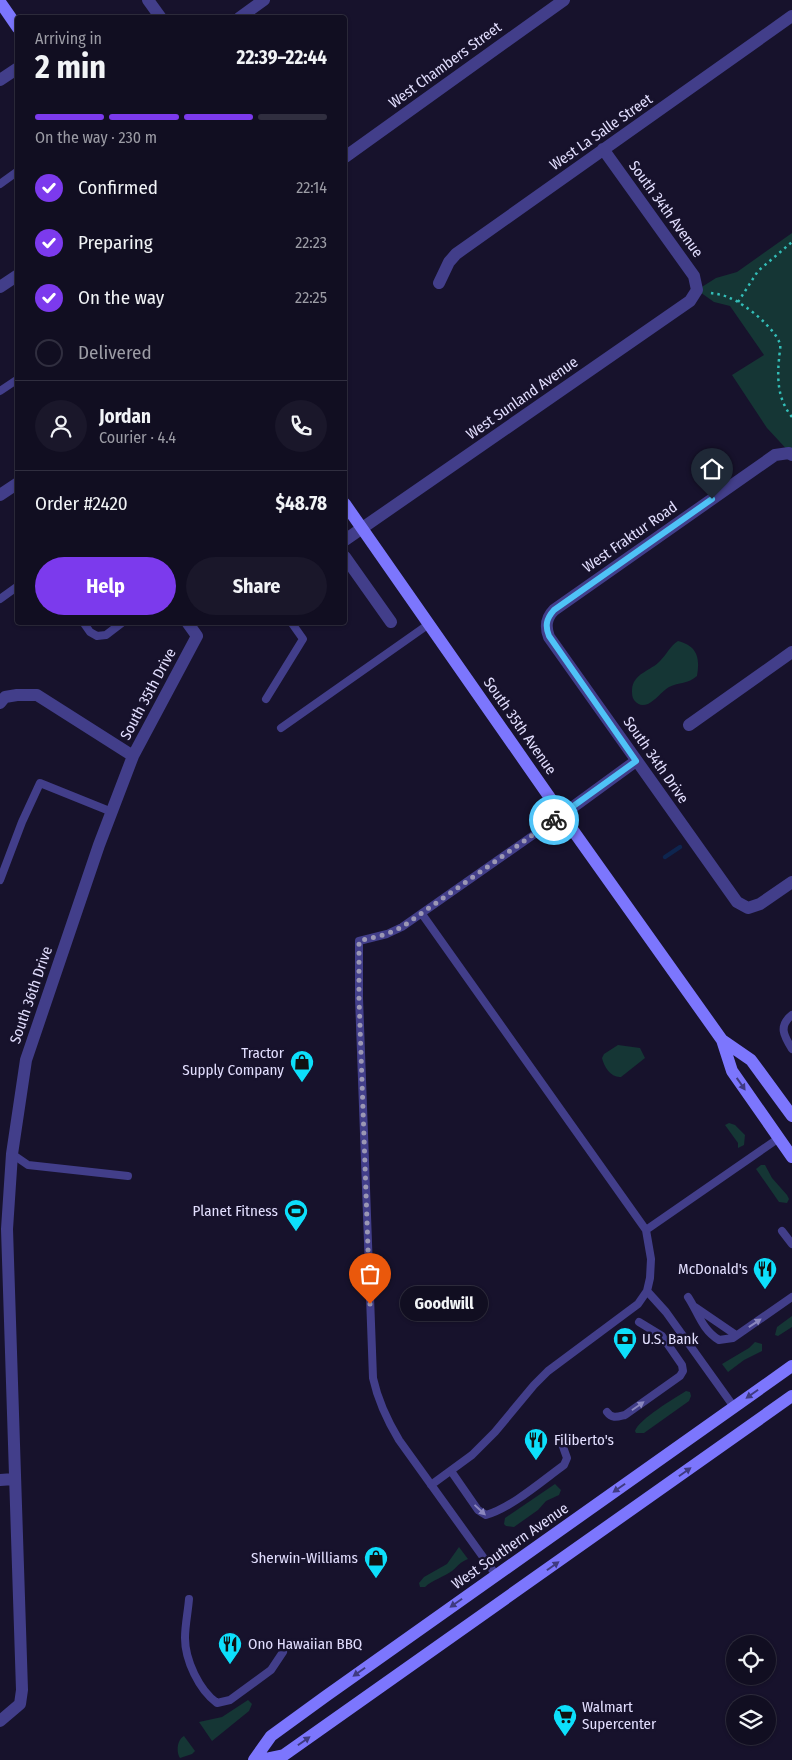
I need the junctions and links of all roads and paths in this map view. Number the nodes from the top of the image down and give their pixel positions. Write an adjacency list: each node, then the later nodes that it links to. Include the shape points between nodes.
1 (148, 0): 5 (street)
2 (264, 0): 6 (street)
3 (564, 0): 12 (street, West Chambers Street)
4 (0, 2): 8 (main road)
5 (158, 15)
6 (243, 15)
7 (792, 16): 11 (street, West La Salle Street)
8 (15, 24)
9 (15, 70): 10 (street)
10 (0, 80)
11 (604, 150): 17 (street, West La Salle Street, via 456,254); 19 (street, South 34th Avenue, via 694,276)
12 (347, 156)
13 (15, 173): 14 (lane)
14 (0, 184)
15 (792, 242): 21 (path, via 758,271)
16 (15, 277): 18 (street)
17 (439, 283)
18 (0, 287)
19 (697, 290): 29 (street, West Sunland Avenue, via 690,301)
20 (711, 293): 21 (path)
21 (738, 302): 24 (path, via 754,313 781,345 777,381 783,403)
22 (15, 381): 23 (lane)
23 (0, 391)
24 (792, 417)
25 (790, 454): 35 (street, West Fraktur Road, via 775,455 554,610)
26 (15, 485): 27 (street)
27 (0, 495)
28 (347, 507): 29 (main road, South 35th Avenue)
29 (362, 528): 30 (street); 36 (main road, South 35th Avenue)
30 (347, 539)
31 (347, 559): 34 (street)
32 (15, 588): 33 (lane)
33 (0, 599)
34 (391, 622)
35 (547, 623): 47 (street, South 34th Drive, via 549,636)
36 (429, 624): 45 (lane); 49 (main road, South 35th Avenue)
37 (85, 625): 38 (lane, via 97,636 106,635)
38 (119, 625)
39 (189, 625): 46 (street, South 35th Drive, via 197,636)
40 (293, 625): 42 (lane, via 303,640)
41 (792, 652): 44 (street)
42 (266, 699)
43 (0, 703): 46 (street, via 17,695 37,694)
44 (689, 725)
45 (281, 728)
46 (133, 756): 48 (street, South 36th Drive)
47 (636, 761): 49 (street); 51 (street, South 34th Drive, via 737,902 748,908 760,904)
48 (112, 812): 50 (lane, via 40,784); 58 (street, South 36th Drive, via 26,1060)
49 (562, 815): 52 (lane); 54 (main road, South 35th Avenue)
50 (0, 880)
51 (792, 882)
52 (422, 914): 61 (lane); 78 (lane, via 387,934 359,941 358,955 373,1378 386,1419)
53 (792, 1015): 55 (lane, via 784,1026 784,1034)
54 (722, 1040): 56 (main road, South 35th Avenue, via 751,1060); 57 (main road, South 35th Avenue, one-way to 57, via 732,1071)
55 (792, 1049)
56 (792, 1116)
57 (779, 1138): 59 (main road, South 35th Avenue); 61 (lane)
58 (6, 1154): 60 (lane, via 28,1165); 76 (street, South 36th Drive)
59 (792, 1157)
60 (128, 1176)
61 (646, 1230): 64 (lane, via 652,1259)
62 (782, 1230): 63 (lane)
63 (792, 1244)
64 (647, 1291): 72 (lane, via 666,1312); 75 (lane, via 631,1310 548,1371 495,1432)
65 (688, 1297): 67 (lane)
66 (792, 1297): 69 (lane, one-way to 66)
67 (694, 1307): 69 (lane); 69 (lane, via 712,1336 719,1340)
68 (639, 1322): 73 (lane, one-way to 68, via 616,1418 625,1415 683,1371 662,1336)
69 (736, 1336)
70 (792, 1366): 72 (main road, West Southern Avenue, one-way to 72)
71 (792, 1396): 84 (main road, one-way to 71, via 284,1755)
72 (734, 1407): 79 (main road, West Southern Avenue, one-way to 79)
73 (606, 1412)
74 (562, 1444): 75 (lane, one-way to 74, via 478,1510 486,1516 509,1504 564,1465 567,1458)
75 (451, 1471): 78 (lane)
76 (14, 1479): 77 (street); 82 (street, South 36th Drive, via 22,1690 20,1704)
77 (0, 1480)
78 (431, 1485): 79 (lane)
79 (496, 1575): 83 (main road, West Southern Avenue, one-way to 83, via 271,1736)
80 (189, 1599): 81 (lane, via 185,1640 193,1673 217,1703 230,1700 271,1670)
81 (283, 1652)
82 (0, 1721)
83 (254, 1760)
84 (260, 1760)

